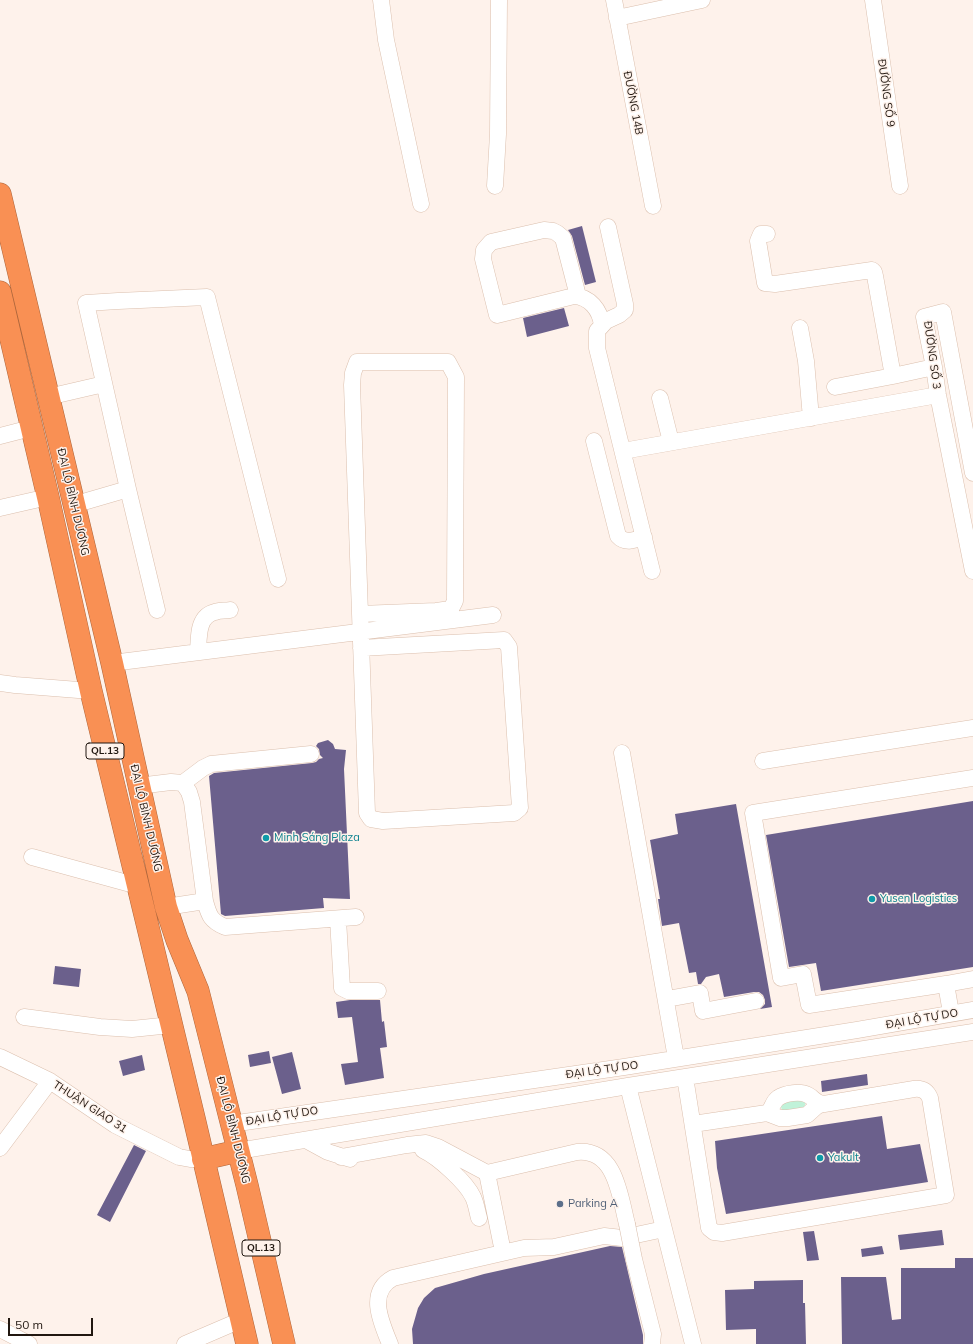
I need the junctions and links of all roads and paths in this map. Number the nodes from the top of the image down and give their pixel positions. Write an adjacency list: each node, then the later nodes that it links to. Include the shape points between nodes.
1 (381, 0): 10 (street, via 386,40)
2 (498, 0): 7 (street, via 498,134)
3 (614, 0): 6 (street, ĐƯỜNG 14B)
4 (702, 0): 6 (street)
5 (873, 0): 8 (street, ĐƯỜNG SỐ 9)
6 (617, 18): 11 (street, ĐƯỜNG 14B)
7 (495, 186)
8 (900, 186)
9 (0, 194): 23 (highway, ĐẠI LỘ BÌNH DƯƠNG / QL.13)
10 (421, 204)
11 (653, 206)
12 (608, 227): 16 (street, via 625,310)
13 (767, 234): 19 (street, via 761,234 758,241 765,283 775,284 872,270 874,272)
14 (578, 296): 14 (street, via 498,315 483,259 484,250 491,242 544,230 558,233 565,242); 16 (street, via 593,305 600,314)
15 (1, 298): 26 (highway, QL.13)
16 (602, 325): 30 (street, via 596,331 597,348)
17 (800, 328): 25 (street)
18 (934, 367): 19 (street); 22 (street, ĐƯỜNG SỐ 3); 31 (street, ĐƯỜNG SỐ 3, via 924,317 943,312)
19 (893, 376): 21 (street)
20 (104, 384): 23 (street); 32 (street); 40 (street, via 86,303 207,297)
21 (834, 387)
22 (938, 395): 25 (street); 37 (street, ĐƯỜNG SỐ 3)
23 (48, 397): 34 (highway, ĐẠI LỘ BÌNH DƯƠNG / QL.13)
24 (660, 398): 29 (street)
25 (811, 418): 29 (street)
26 (31, 428): 27 (street); 33 (highway, QL.13)
27 (0, 436)
28 (594, 441): 36 (street, via 618,536 625,541)
29 (671, 442): 30 (street)
30 (623, 451): 36 (street)
31 (973, 473)
32 (128, 489): 34 (street); 41 (street)
33 (48, 497): 35 (street); 50 (highway, QL.13)
34 (73, 505): 48 (highway, ĐẠI LỘ BÌNH DƯƠNG / QL.13)
35 (0, 508)
36 (644, 537): 39 (street)
37 (972, 554): 38 (street, ĐƯỜNG SỐ 3)
38 (973, 570)
39 (652, 571)
40 (278, 579)
41 (157, 610)
42 (230, 610): 47 (street, via 205,616 200,626)
43 (360, 614): 43 (street, via 451,609 455,601 456,377 448,362 357,362 353,373); 45 (street)
44 (493, 615): 45 (street)
45 (360, 632): 46 (street); 47 (street)
46 (361, 648): 46 (street, via 367,813 370,820 514,813 520,808 509,647 504,640)
47 (198, 652): 48 (street)
48 (112, 663): 57 (highway, ĐẠI LỘ BÌNH DƯƠNG / QL.13)
49 (0, 683): 50 (street)
50 (91, 691): 59 (highway, QL.13)
51 (973, 728): 54 (street)
52 (622, 753): 67 (street)
53 (311, 754): 56 (street, via 211,764)
54 (763, 761)
55 (973, 778): 65 (street, via 753,813 781,978 803,974 809,1005)
56 (183, 783): 57 (street); 60 (street, via 192,802)
57 (138, 786): 61 (highway, ĐẠI LỘ BÌNH DƯƠNG / QL.13)
58 (32, 857): 59 (street)
59 (138, 886): 72 (highway, QL.13)
60 (205, 901): 61 (street); 63 (street, via 214,922 225,927)
61 (166, 907): 81 (highway, ĐẠI LỘ BÌNH DƯƠNG / QL.13, via 198,991)
62 (356, 917): 63 (street)
63 (338, 919): 66 (street, via 342,988 348,991)
64 (973, 979): 65 (street)
65 (946, 984): 70 (street)
66 (378, 991)
67 (667, 999): 68 (street, via 700,993 704,1010); 75 (street)
68 (756, 1001)
69 (973, 1010): 70 (street, ĐẠI LỘ TỰ DO)
70 (952, 1013): 75 (street, ĐẠI LỘ TỰ DO)
71 (24, 1017): 72 (street, via 132,1029)
72 (171, 1025): 83 (highway, QL.13)
73 (973, 1032): 76 (street, ĐẠI LỘ TỰ DO)
74 (0, 1057): 77 (street, THUẬN GIAO 31)
75 (676, 1058): 81 (street, ĐẠI LỘ TỰ DO)
76 (685, 1077): 78 (street, ĐẠI LỘ TỰ DO); 82 (street)
77 (50, 1081): 85 (street); 88 (street, THUẬN GIAO 31, via 115,1125 179,1157)
78 (628, 1086): 84 (street, ĐẠI LỘ TỰ DO); 91 (street)
79 (822, 1104): 80 (street, via 807,1115 780,1118); 80 (street, via 806,1095 793,1094 777,1098); 82 (street, via 917,1089 926,1092 930,1098 945,1196 712,1232 709,1228)
80 (767, 1113): 82 (street)
81 (231, 1124): 83 (highway); 86 (highway, ĐẠI LỘ BÌNH DƯƠNG / QL.13)
82 (693, 1124)
83 (197, 1133): 88 (highway, QL.13)
84 (306, 1140): 86 (street, ĐẠI LỘ TỰ DO); 87 (street)
85 (0, 1148)
86 (238, 1151): 88 (highway); 98 (highway, ĐẠI LỘ BÌNH DƯƠNG / QL.13)
87 (341, 1157): 89 (street, via 426,1144 438,1147); 90 (street, via 352,1160 422,1150 438,1159 468,1190 473,1196)
88 (203, 1159): 93 (highway, QL.13)
89 (487, 1173): 92 (street); 100 (street, bridge, via 585,1151 599,1156 607,1163 616,1181 627,1224 653,1334)
90 (479, 1218)
91 (664, 1229): 92 (street, via 622,1238 604,1236 554,1247); 101 (street)
92 (503, 1252): 99 (street, via 486,1250 401,1275 385,1283 380,1290 378,1304)
93 (241, 1320): 96 (street); 97 (highway, QL.13)
94 (0, 1329): 95 (street)
95 (29, 1344)
96 (185, 1344)
97 (247, 1344)
98 (284, 1344)
99 (390, 1344)
100 (652, 1344)
101 (693, 1344)

